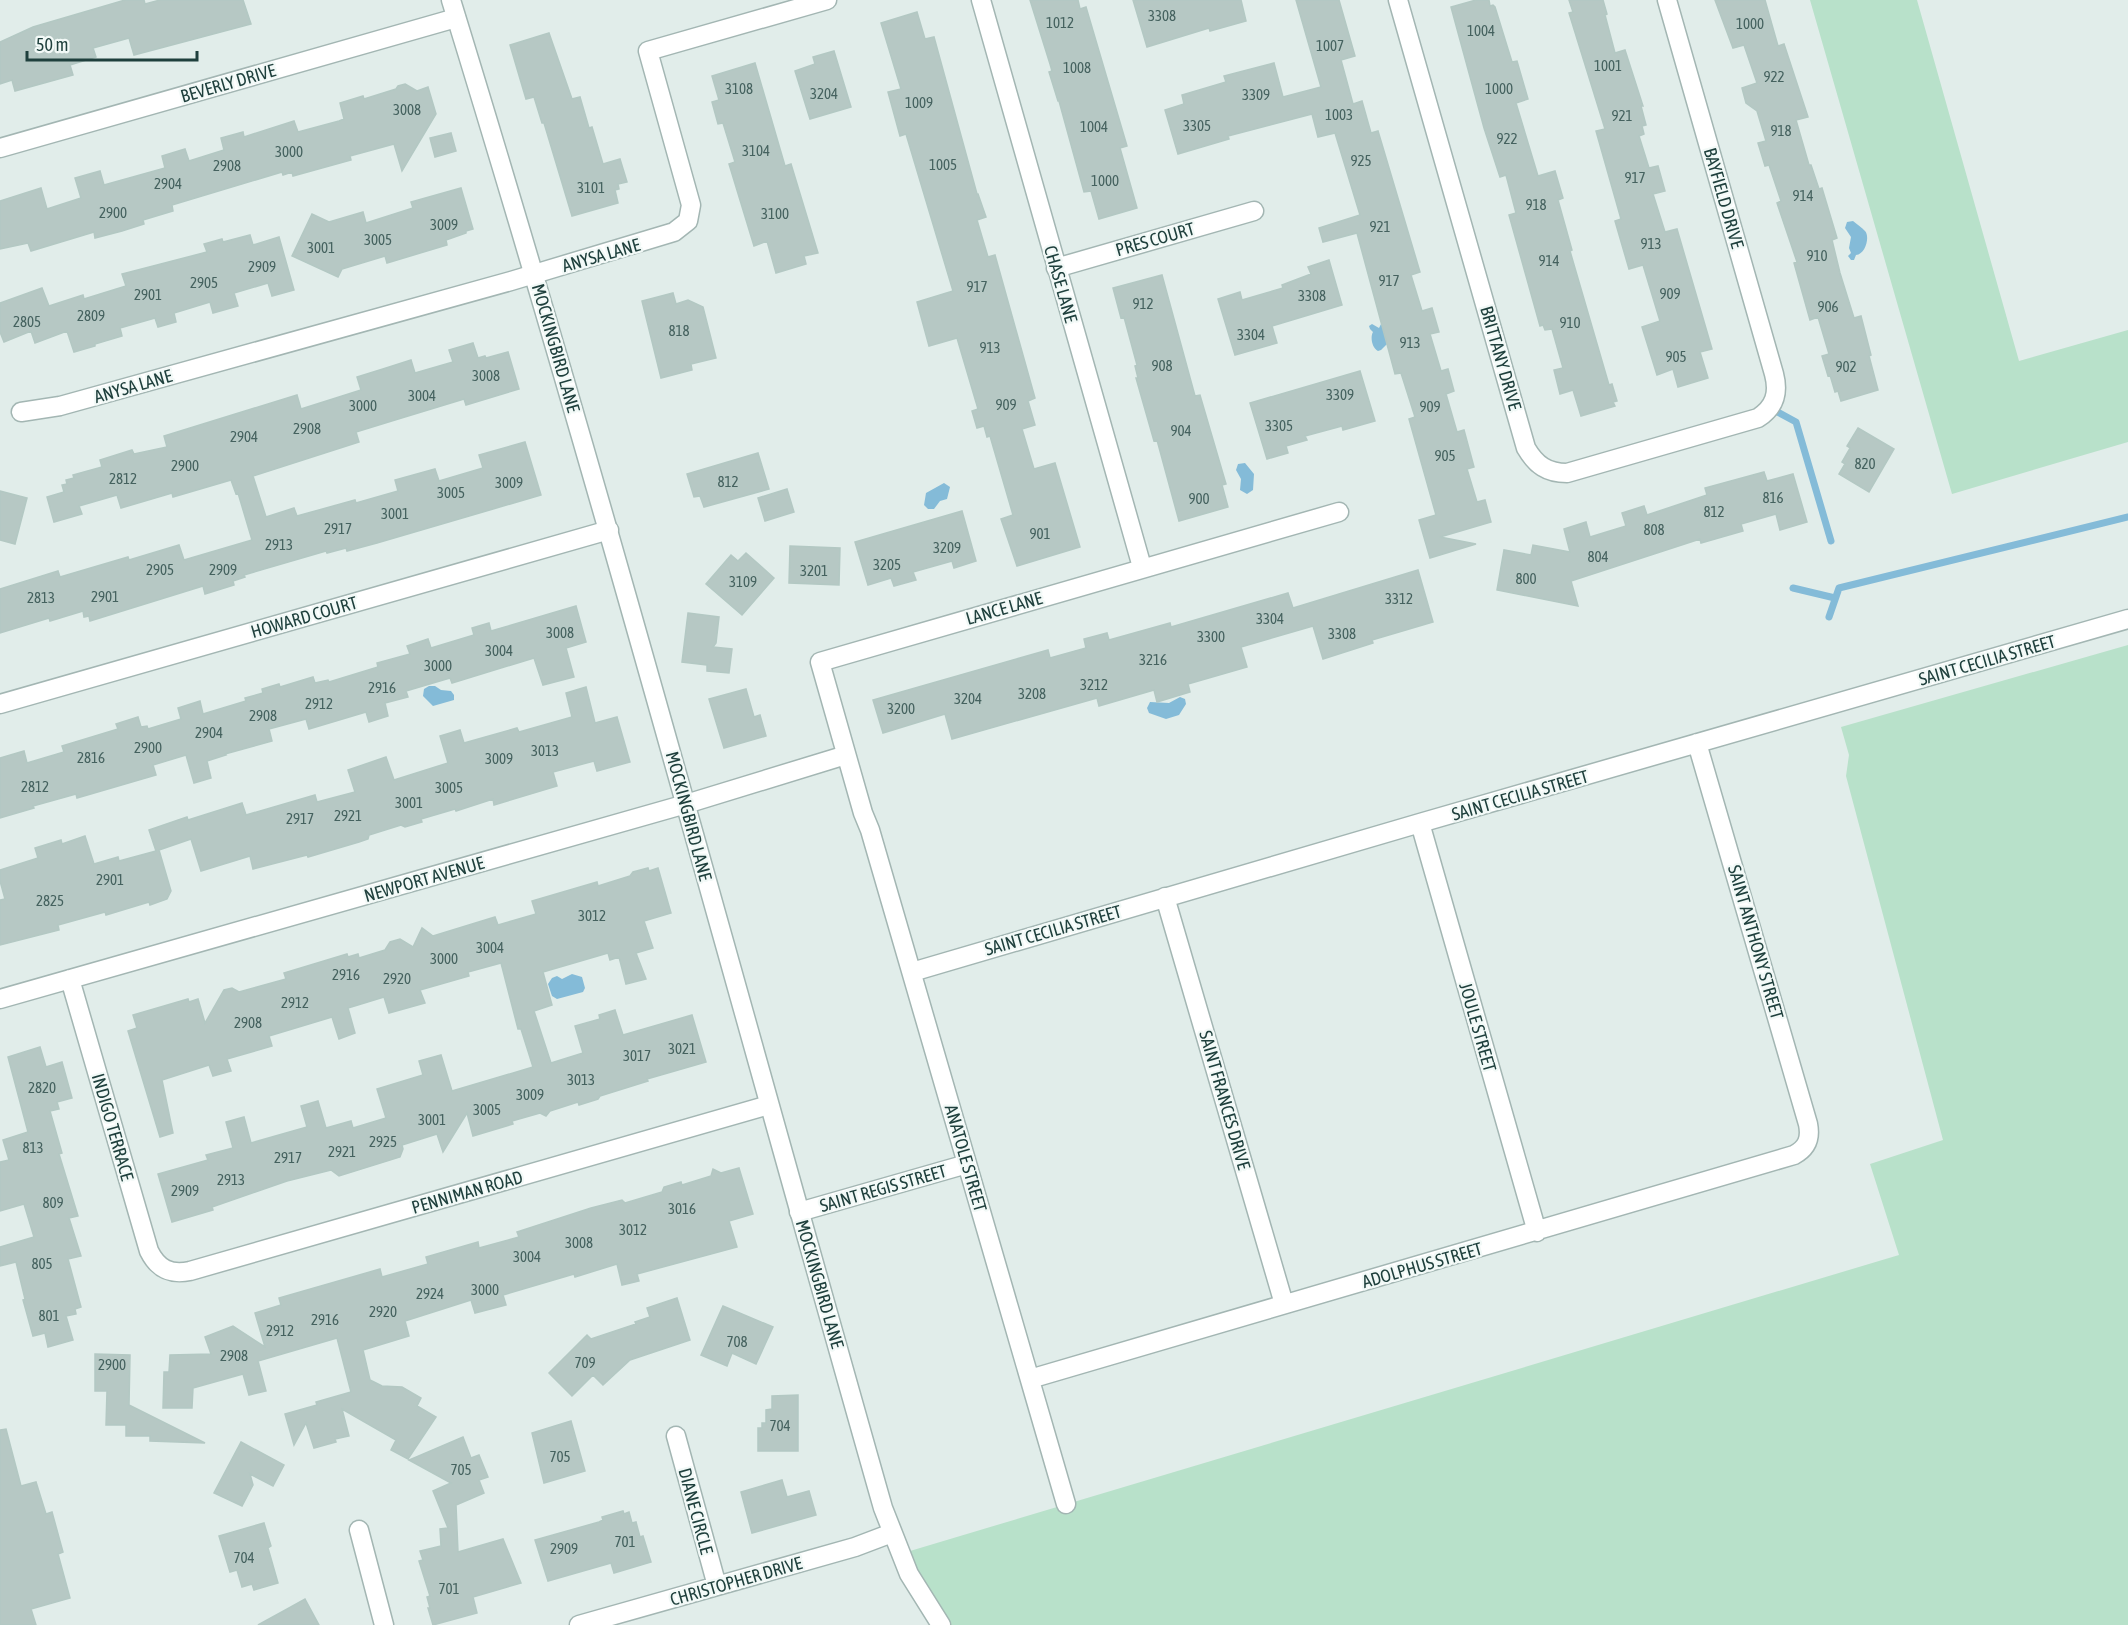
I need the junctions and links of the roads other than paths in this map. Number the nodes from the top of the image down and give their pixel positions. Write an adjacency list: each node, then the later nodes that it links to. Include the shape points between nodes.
1 (451, 0): 6 (street, MOCKINGBIRD LANE)
2 (827, 0): 10 (street, ANYSA LANE, via 648,51 690,197 688,221 665,236)
3 (981, 0): 9 (street, CHASE LANE)
4 (1398, 0): 11 (street, BRITTANY DRIVE, via 1526,448 1536,463 1558,473 1574,472 1758,418)
5 (1666, 0): 11 (street, BAYFIELD DRIVE, via 1776,381)
6 (456, 18): 7 (street, BEVERLY DRIVE); 10 (street, MOCKINGBIRD LANE)
7 (0, 148)
8 (1254, 211): 9 (street, PRES COURT)
9 (1056, 268): 15 (street, CHASE LANE)
10 (535, 274): 12 (street, ANYSA LANE, via 60,406); 14 (street, MOCKINGBIRD LANE)
11 (1776, 397)
12 (21, 412)
13 (1339, 512): 15 (street, LANCE LANE)
14 (609, 530): 17 (street, HOWARD COURT); 20 (street, MOCKINGBIRD LANE)
15 (1142, 567): 19 (street, LANCE LANE, via 819,662)
16 (2128, 619): 18 (street, SAINT CECILIA STREET)
17 (0, 704)
18 (1697, 743): 22 (street, SAINT CECILIA STREET); 28 (street, SAINT ANTHONY STREET, via 1809,1124)
19 (846, 755): 20 (street, NEWPORT AVENUE); 21 (street, LANCE LANE)
20 (686, 804): 25 (street, NEWPORT AVENUE); 27 (street, MOCKINGBIRD LANE)
21 (863, 813): 24 (street, ANATOLE STREET)
22 (1420, 823): 23 (street, SAINT CECILIA STREET); 31 (street, JOULE STREET)
23 (1165, 897): 24 (street, SAINT CECILIA STREET); 33 (street, SAINT FRANCES DRIVE)
24 (912, 972): 29 (street, ANATOLE STREET)
25 (70, 979): 26 (street, NEWPORT AVENUE); 32 (street, INDIGO TERRACE, via 149,1251)
26 (0, 999)
27 (769, 1105): 30 (street, MOCKINGBIRD LANE); 32 (street, PENNIMAN ROAD, via 190,1272)
28 (1808, 1142): 31 (street, ADOLPHUS STREET, via 1794,1155)
29 (967, 1164): 30 (street, SAINT REGIS STREET); 34 (street, ANATOLE STREET)
30 (799, 1212): 38 (street, MOCKINGBIRD LANE)
31 (1537, 1232): 33 (street, ADOLPHUS STREET)
32 (164, 1270)
33 (1284, 1304): 34 (street, ADOLPHUS STREET)
34 (1030, 1379): 36 (street, ANATOLE STREET)
35 (676, 1436): 39 (street, DIANE CIRCLE)
36 (1066, 1504)
37 (359, 1530): 40 (street)
38 (892, 1533): 39 (street, CHRISTOPHER DRIVE); 42 (street, MOCKINGBIRD LANE, via 909,1574)
39 (717, 1586): 41 (street, CHRISTOPHER DRIVE)
40 (384, 1625)
41 (579, 1625)
42 (941, 1625)

